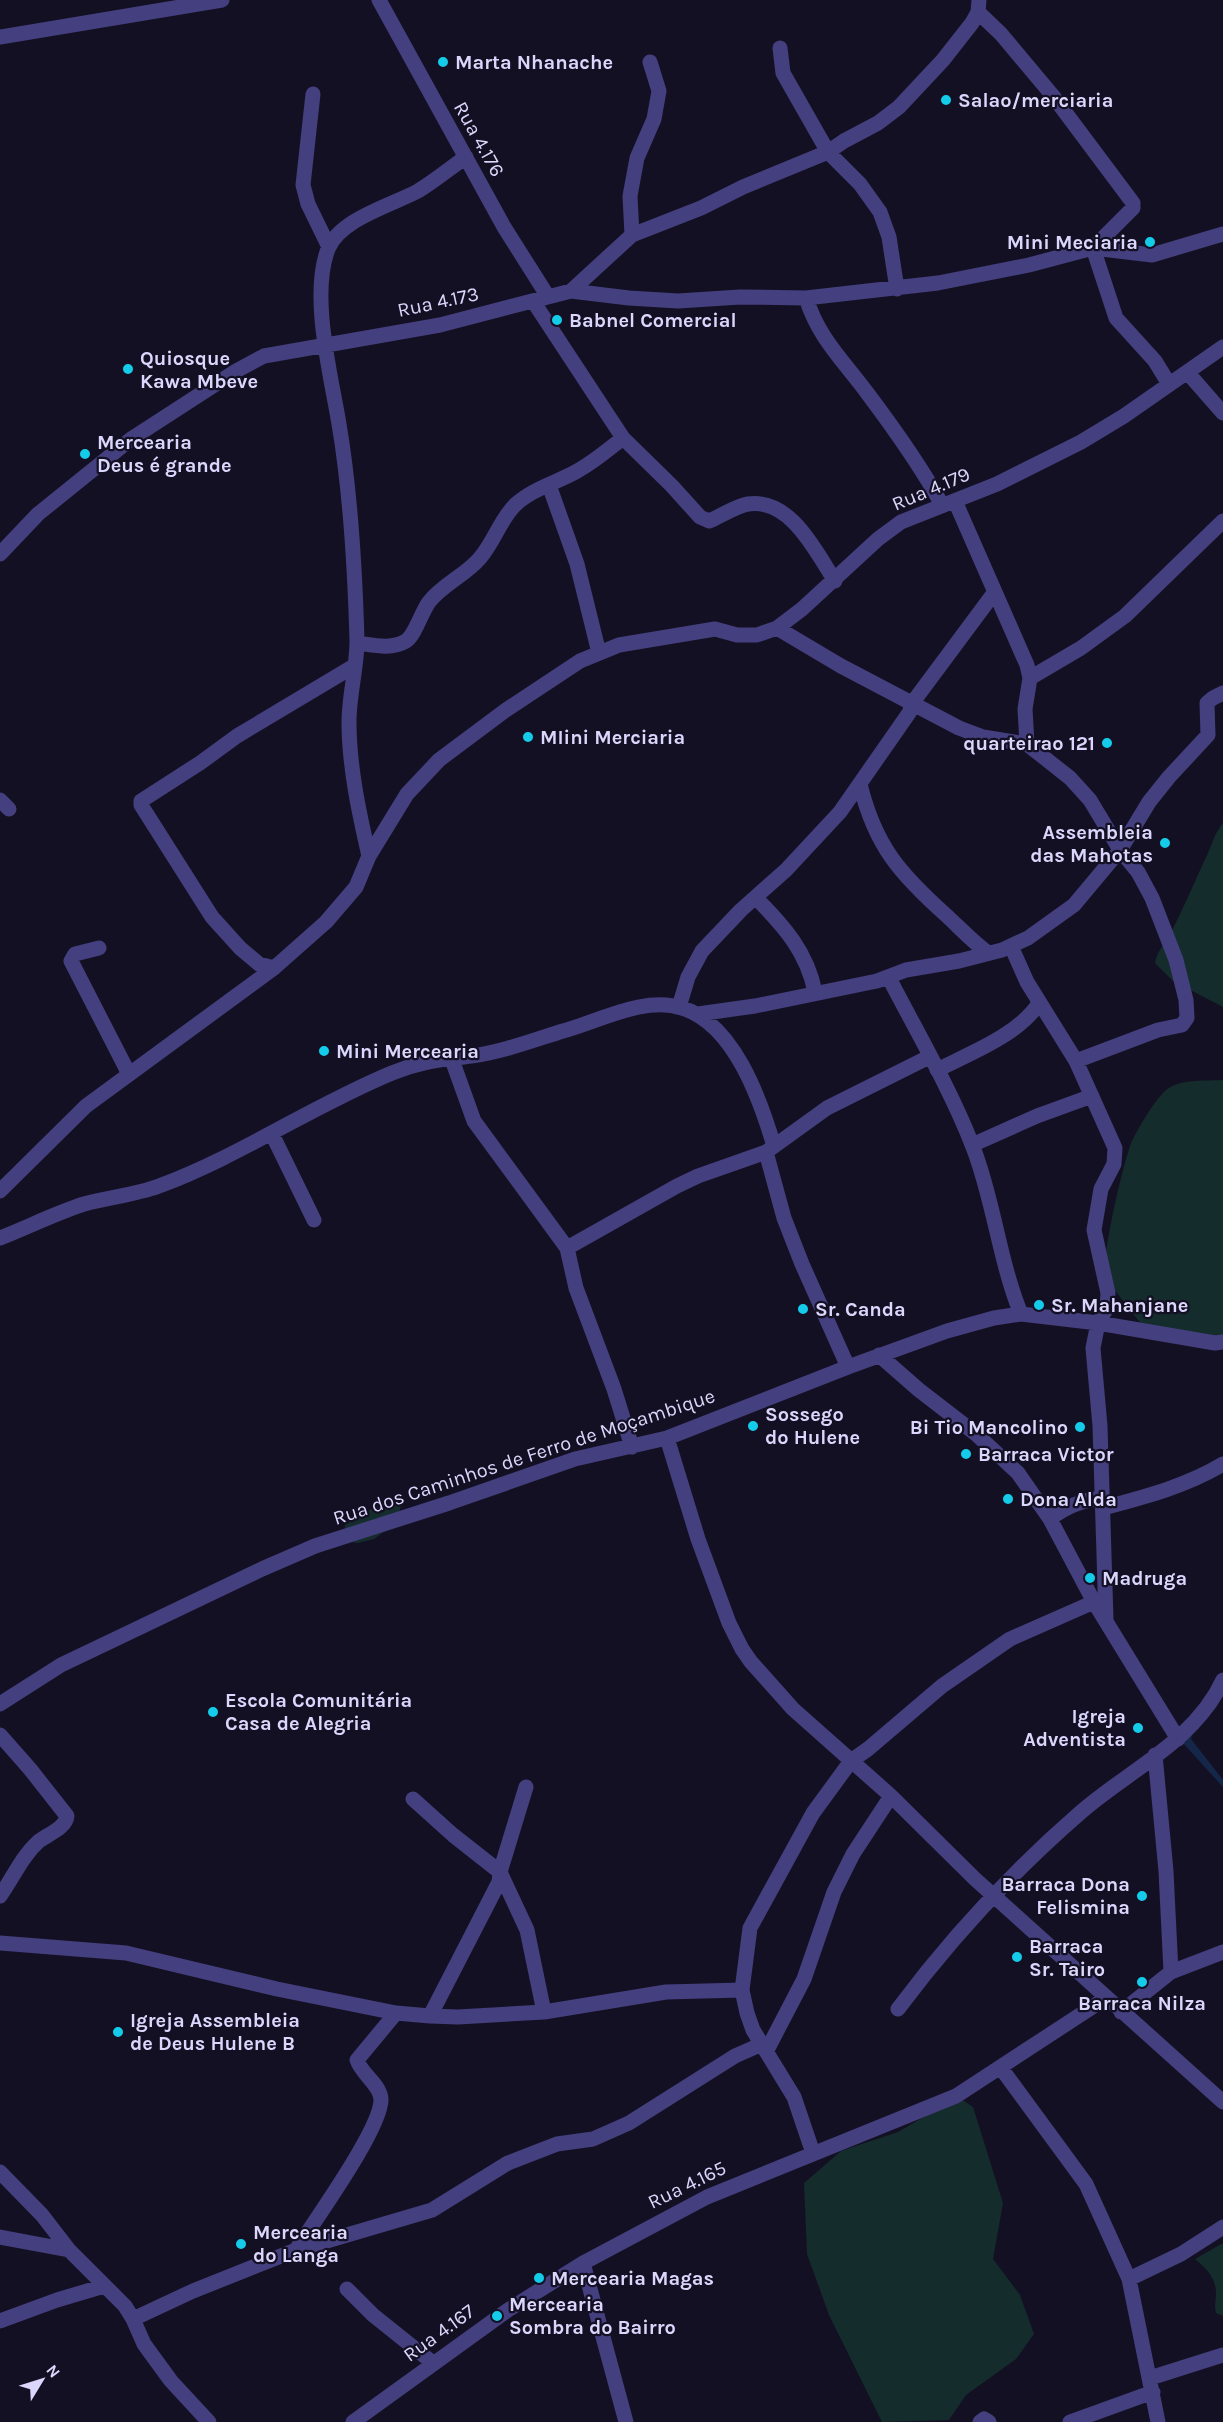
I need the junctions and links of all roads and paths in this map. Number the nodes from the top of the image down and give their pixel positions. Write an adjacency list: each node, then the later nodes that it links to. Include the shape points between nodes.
1 (222, 0): 4 (street)
2 (379, 0): 9 (street, Rua 4.176)
3 (978, 6): 8 (street, via 972,23 899,107); 13 (street, via 1053,96 1133,203 1133,208)
4 (0, 37)
5 (780, 48): 8 (street, via 783,73)
6 (650, 62): 11 (street, via 658,91 654,119 637,158 630,196)
7 (313, 94): 12 (street, via 303,185)
8 (828, 152): 11 (street); 14 (street, via 860,184 880,212 889,237)
9 (466, 157): 12 (street, via 419,190 342,230); 16 (street, Rua 4.176)
10 (1223, 234): 13 (street, via 1152,255)
11 (632, 235): 15 (street)
12 (328, 247): 18 (street, via 323,270)
13 (1093, 248): 14 (street, via 1029,265); 21 (street, via 1116,318 1155,361)
14 (897, 289): 17 (street)
15 (571, 291): 16 (street, Rua 4.173); 17 (street, via 678,301)
16 (540, 298): 18 (street, Rua 4.173, via 440,326); 23 (street)
17 (806, 298): 25 (street, via 813,320 830,347)
18 (325, 346): 27 (street, Rua 4.173, via 264,356 236,371 122,446 38,514); 31 (street, via 349,498)
19 (1223, 347): 20 (street, Rua 4.179)
20 (1187, 372): 21 (street, Rua 4.179); 22 (street)
21 (1169, 384): 25 (street, Rua 4.179, via 1081,442)
22 (1223, 413)
23 (623, 438): 24 (street, via 579,471); 28 (street, via 704,520 747,504 766,505 783,513 810,542)
24 (549, 485): 31 (street, via 516,504 503,518 478,561 431,599 411,637 394,646); 32 (street, via 577,564)
25 (948, 503): 28 (street, Rua 4.179, via 917,514 887,532); 29 (street)
26 (1223, 521): 34 (street, via 1125,616)
27 (0, 554)
28 (835, 581): 30 (street, Rua 4.179)
29 (994, 593): 34 (street, via 1023,652); 36 (street)
30 (777, 628): 32 (street, via 757,635 705,630 619,645); 36 (street)
31 (357, 643): 33 (street)
32 (599, 653): 40 (street, via 580,661 506,710 439,760 407,794)
33 (354, 666): 40 (street, via 349,713 351,754); 45 (street, via 237,736 141,801 212,916 259,964)
34 (1030, 678): 37 (street, via 1025,709)
35 (1223, 693): 39 (street, via 1207,703 1208,735 1156,794)
36 (913, 702): 37 (street, via 934,716 983,737); 38 (street)
37 (1027, 744): 39 (street, via 1070,778 1090,800)
38 (860, 784): 41 (street, via 840,812); 44 (street, via 873,826 894,863 971,941)
39 (1120, 850): 42 (street, via 1074,905); 52 (street, via 1138,872 1162,921 1182,979 1187,1018 1182,1024)
40 (369, 856): 45 (street, via 356,887 345,901)
41 (756, 898): 47 (street, via 802,953); 49 (street, via 702,951 688,976)
42 (1011, 946): 44 (street); 48 (street)
43 (99, 948): 54 (street, via 75,954 71,961)
44 (988, 953): 46 (street, via 906,970)
45 (274, 968): 54 (street)
46 (889, 978): 47 (street); 53 (street)
47 (815, 992): 50 (street)
48 (1039, 1002): 52 (street); 53 (street, via 1027,1018 1006,1033)
49 (679, 1007): 50 (street); 51 (street, via 634,1008 472,1056)
50 (698, 1014): 58 (street, via 732,1049 757,1098)
51 (451, 1057): 56 (street, via 391,1073); 62 (street, via 474,1121)
52 (1076, 1061): 55 (street)
53 (933, 1064): 57 (street); 58 (street, via 827,1108)
54 (129, 1074): 59 (street, via 86,1106)
55 (1092, 1096): 57 (street); 64 (street, via 1116,1156 1101,1189 1094,1230 1108,1293 1107,1308)
56 (272, 1134): 60 (street); 61 (street, via 158,1186 81,1205)
57 (972, 1145): 63 (street)
58 (770, 1149): 62 (street, via 698,1176); 67 (street, via 784,1218)
59 (0, 1191)
60 (314, 1220)
61 (0, 1238)
62 (567, 1248): 69 (street, via 576,1288)
63 (1021, 1314): 64 (street, Rua dos Caminhos de Ferro de Moçambique); 66 (street, Rua dos Caminhos de Ferro de Moçambique, via 964,1326)
64 (1098, 1323): 65 (street, Rua dos Caminhos de Ferro de Moçambique); 71 (street, via 1093,1348)
65 (1220, 1344)
66 (879, 1355): 67 (street, Rua dos Caminhos de Ferro de Moçambique); 72 (street, via 997,1452 1018,1473)
67 (848, 1366): 68 (street, Rua dos Caminhos de Ferro de Moçambique)
68 (667, 1438): 69 (street, Rua dos Caminhos de Ferro de Moçambique); 80 (street, via 698,1539 742,1649 793,1709)
69 (632, 1447): 76 (street, Rua dos Caminhos de Ferro de Moçambique, via 574,1459 315,1546 61,1665)
70 (1222, 1468): 71 (street, via 1150,1495)
71 (1103, 1503): 72 (street, via 1075,1503); 74 (street)
72 (1050, 1519): 73 (street)
73 (1095, 1602): 74 (street); 80 (street, via 1010,1639 942,1686)
74 (1106, 1619): 78 (street)
75 (1223, 1680): 78 (street, via 1206,1709)
76 (0, 1704)
77 (0, 1734): 85 (street, via 67,1816 63,1824 24,1857)
78 (1178, 1739): 79 (street)
79 (1155, 1755): 86 (street, via 1079,1814); 89 (street)
80 (851, 1761): 82 (street); 90 (street, via 813,1813 750,1928)
81 (526, 1787): 84 (street)
82 (891, 1796): 86 (street); 97 (street, via 853,1854 834,1892 804,1978)
83 (413, 1799): 84 (street)
84 (500, 1872): 93 (street, via 527,1930); 96 (street, via 499,1882)
85 (0, 1896)
86 (994, 1896): 91 (street); 92 (street, via 957,1934)
87 (0, 1943): 95 (street, via 126,1953)
88 (1223, 1952): 89 (street)
89 (1171, 1972): 94 (street)
90 (742, 1990): 93 (street, via 666,1992); 97 (street, via 747,2013)
91 (1106, 1998): 94 (street); 98 (street, Rua 4.165)
92 (898, 2009)
93 (544, 2012): 96 (street)
94 (1121, 2012): 99 (street)
95 (396, 2013): 96 (street); 105 (street, via 357,2060 378,2090 379,2111 360,2152)
96 (430, 2016)
97 (764, 2047): 100 (street, via 794,2097); 105 (street, via 735,2056 629,2123 593,2139 557,2144 508,2163 432,2210)
98 (1001, 2068): 100 (street, Rua 4.165, via 944,2102); 107 (street, via 1086,2184)
99 (1223, 2102)
100 (813, 2153): 106 (street, Rua 4.165, via 707,2197)
101 (0, 2172): 104 (street)
102 (1223, 2227): 107 (street)
103 (0, 2237): 104 (street)
104 (69, 2250): 108 (street)
105 (296, 2250): 110 (street)
106 (583, 2263): 113 (street, Rua 4.167); 117 (street)
107 (1129, 2279): 114 (street)
108 (104, 2286): 110 (street); 111 (street)
109 (347, 2289): 113 (street)
110 (133, 2319): 115 (street, via 144,2344 164,2372)
111 (0, 2321)
112 (1223, 2355): 114 (street)
113 (433, 2363): 116 (street, Rua 4.167)
114 (1151, 2385): 120 (street); 121 (street)
115 (209, 2422)
116 (353, 2422)
117 (626, 2422)
118 (980, 2422): 119 (street)
119 (989, 2422)
120 (1070, 2422)
121 (1158, 2422)

